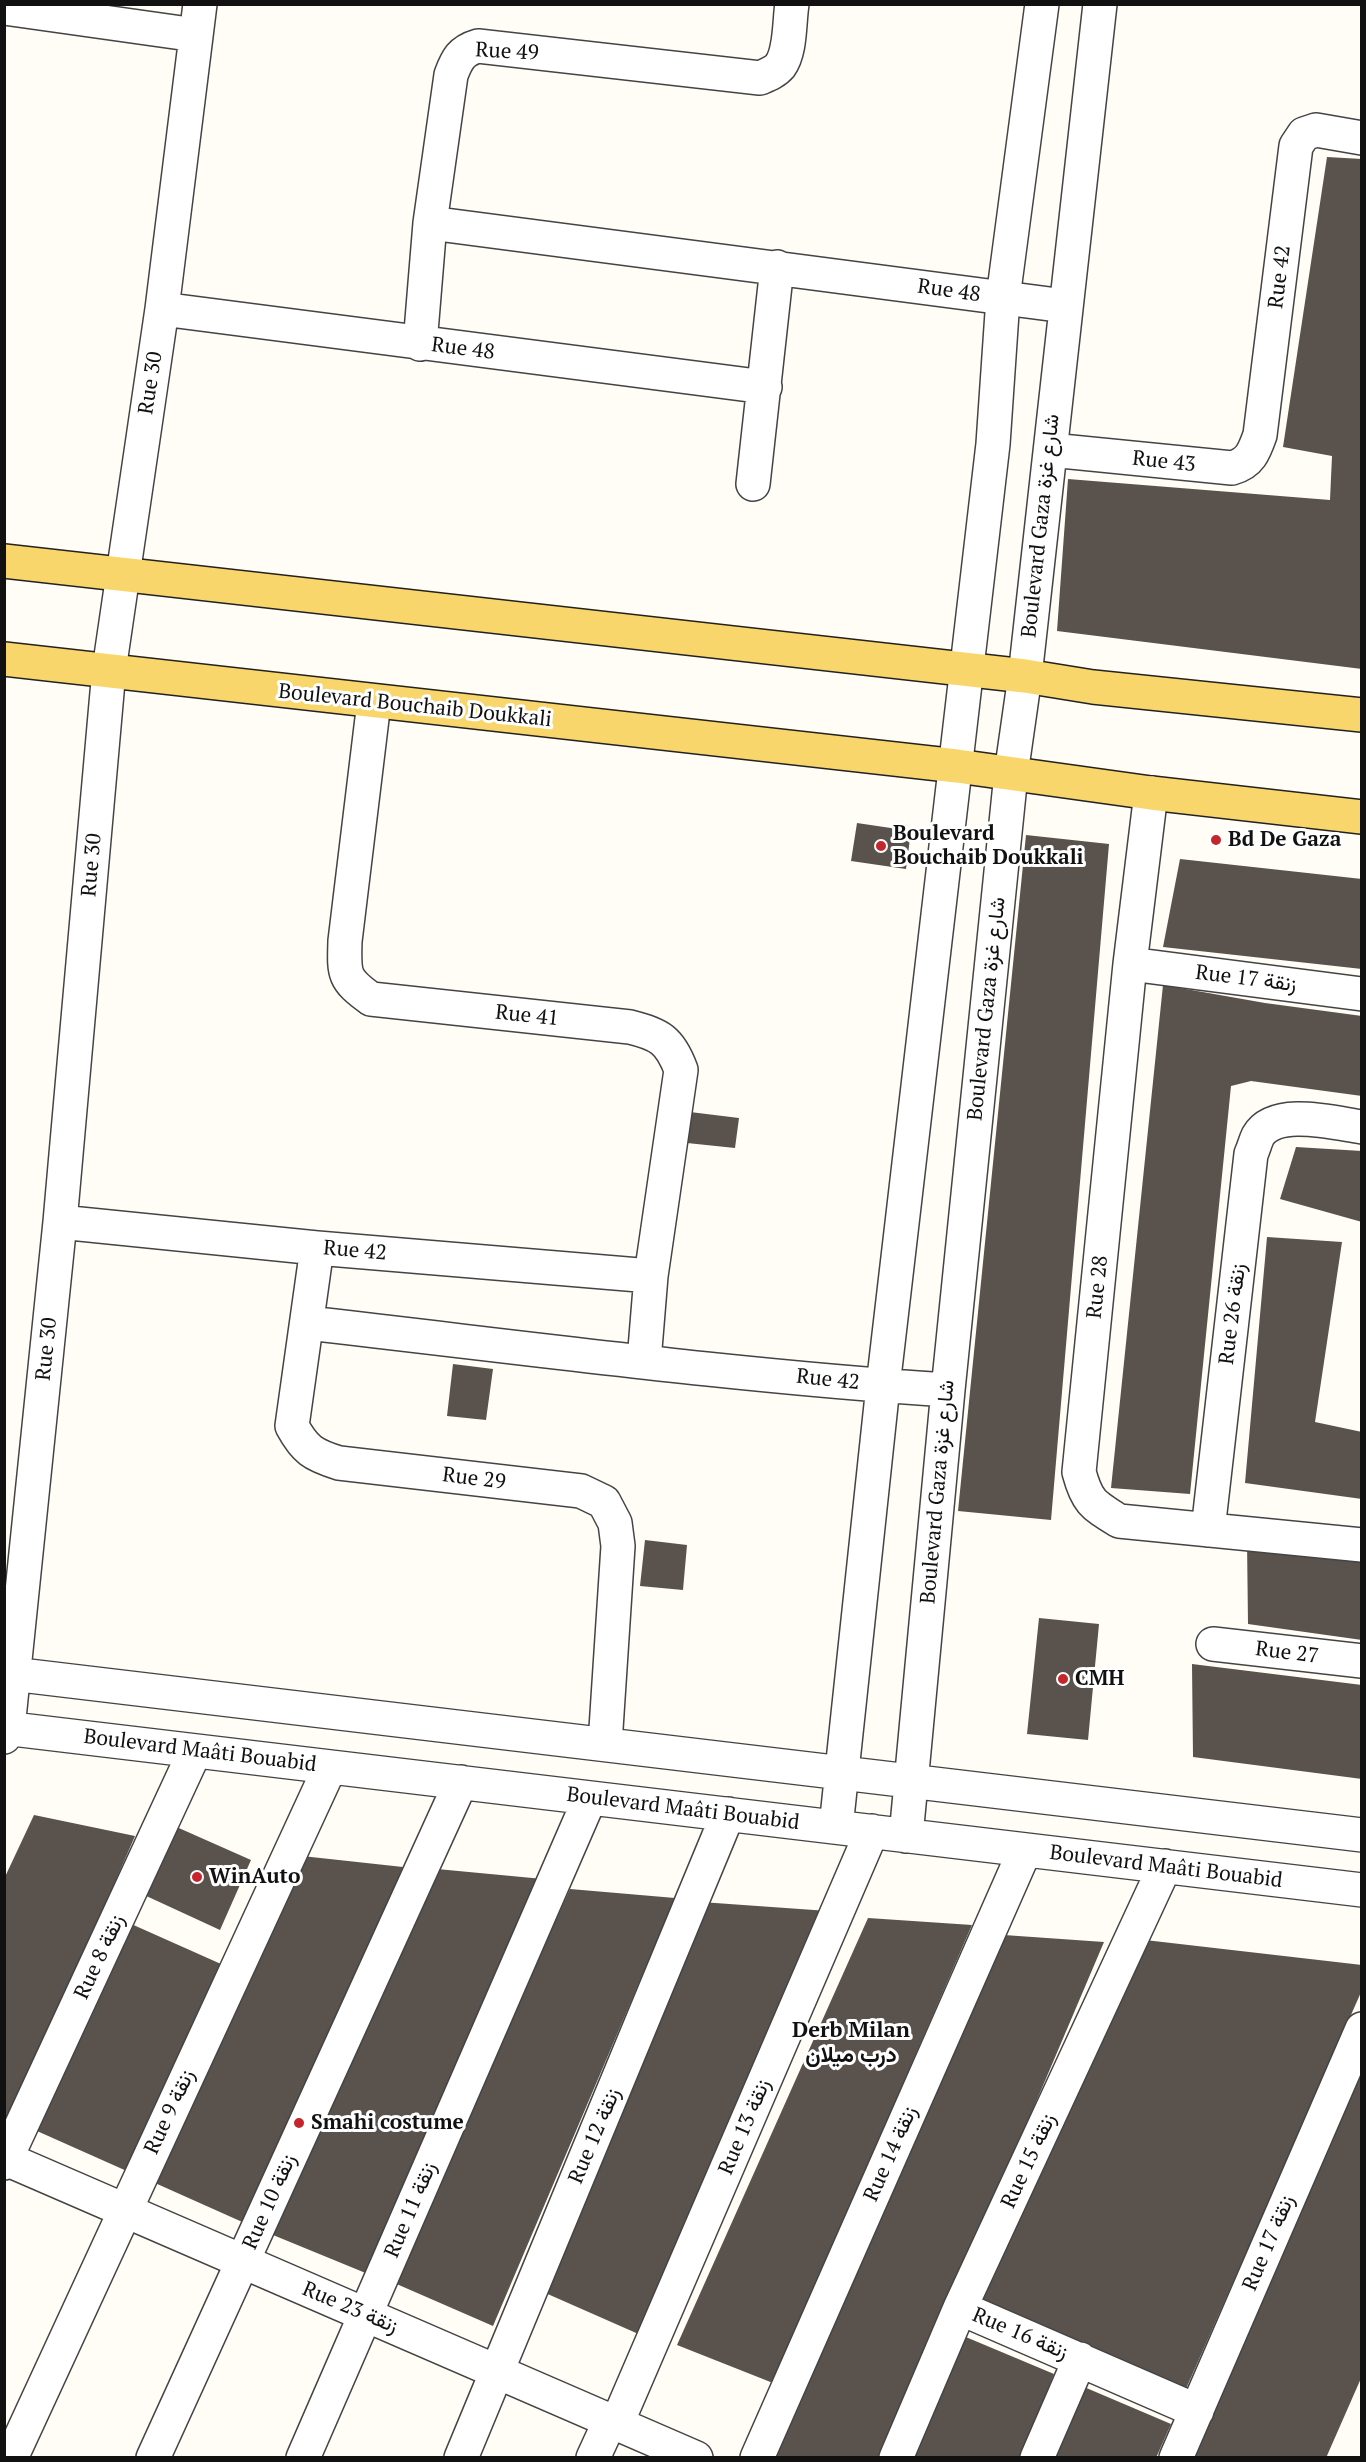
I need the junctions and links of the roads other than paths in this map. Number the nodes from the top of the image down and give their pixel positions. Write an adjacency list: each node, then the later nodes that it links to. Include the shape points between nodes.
1 (792, 4): 7 (street, Rue 49, via 786,51 780,66 760,78 478,46 464,50 451,75)
2 (1042, 4): 9 (street)
3 (1100, 4): 10 (street, Boulevard Gaza شارع غزة)
4 (4, 8): 5 (street)
5 (198, 20): 11 (street, Rue 30)
6 (1362, 138): 14 (street, Rue 42, via 1316,130 1304,134 1296,146)
7 (430, 223): 8 (street, Rue 48); 12 (street, Rue 49)
8 (777, 267): 9 (street, Rue 48); 13 (street)
9 (1003, 298): 10 (street, Rue 48); 21 (street, via 993,444)
10 (1065, 306): 15 (street, Boulevard Gaza شارع غزة)
11 (162, 309): 12 (street, Rue 48); 18 (street, Rue 30)
12 (420, 344): 13 (street, Rue 48)
13 (765, 387): 16 (street)
14 (1260, 435): 15 (street, Rue 43, via 1253,454 1244,464 1232,468)
15 (1051, 450): 22 (street, Boulevard Gaza شارع غزة)
16 (753, 484)
17 (4, 561): 18 (main road)
18 (122, 573): 20 (street, Rue 30); 21 (main road)
19 (4, 659): 20 (main road, Boulevard Bouchaib Doukkali)
20 (109, 670): 23 (main road, Boulevard Bouchaib Doukkali); 32 (street, Rue 30)
21 (967, 670): 22 (main road); 25 (street)
22 (1025, 676): 24 (main road, via 1093,687); 26 (street, Boulevard Gaza شارع غزة)
23 (374, 702): 25 (main road, Boulevard Bouchaib Doukkali); 34 (street, Rue 41, via 344,970 353,986 371,999 630,1027 654,1033 668,1043 681,1070)
24 (1362, 715)
25 (957, 766): 26 (main road, Boulevard Bouchaib Doukkali); 37 (street)
26 (1011, 774): 27 (main road, Boulevard Bouchaib Doukkali); 38 (street, Boulevard Gaza شارع غزة)
27 (1151, 793): 28 (main road, Boulevard Bouchaib Doukkali); 29 (street, Rue 28)
28 (1362, 817)
29 (1130, 964): 30 (street, Rue 17 زنقة); 39 (street, Rue 28, via 1079,1472 1086,1495 1119,1521)
30 (1362, 994)
31 (1362, 1127): 39 (street, Rue 26 زنقة, via 1290,1118 1270,1125 1259,1135 1251,1154)
32 (60, 1222): 33 (street, Rue 42); 43 (street, Rue 30)
33 (317, 1248): 34 (street, Rue 42); 35 (street, Rue 29)
34 (651, 1276): 36 (street, Rue 41)
35 (307, 1323): 36 (street, Rue 42); 45 (street, Rue 29, via 292,1426 303,1446 319,1457 339,1463 580,1491 604,1502 615,1523 618,1546)
36 (644, 1361): 37 (street, Rue 42)
37 (883, 1386): 38 (street, Rue 42); 48 (street)
38 (948, 1390): 49 (street, Boulevard Gaza شارع غزة)
39 (1208, 1530): 40 (street, Rue 28)
40 (1362, 1545)
41 (1213, 1644): 42 (street, Rue 27)
42 (1362, 1661)
43 (9, 1674): 44 (street, Rue 30); 45 (street)
44 (6, 1731): 46 (street, Boulevard Maâti Bouabid)
45 (605, 1744): 48 (street)
46 (195, 1751): 47 (street, Boulevard Maâti Bouabid); 61 (street, Rue 8 زنقة)
47 (330, 1767): 50 (street, Boulevard Maâti Bouabid); 62 (street, Rue 9 زنقة)
48 (842, 1773): 49 (street); 53 (street)
49 (911, 1781): 55 (street); 56 (street, Boulevard Gaza شارع غزة)
50 (461, 1782): 51 (street, Boulevard Maâti Bouabid); 63 (street, Rue 10 زنقة)
51 (590, 1798): 52 (street, Boulevard Maâti Bouabid); 65 (street, Rue 11 زنقة)
52 (728, 1814): 53 (street, Boulevard Maâti Bouabid); 67 (street, Rue 12 زنقة)
53 (836, 1827): 54 (street, Boulevard Maâti Bouabid)
54 (872, 1831): 56 (street, Boulevard Maâti Bouabid); 69 (street, Rue 13 زنقة)
55 (1362, 1834)
56 (906, 1836): 57 (street, Boulevard Maâti Bouabid)
57 (1025, 1850): 58 (street, Boulevard Maâti Bouabid); 76 (street, Rue 14 زنقة)
58 (1165, 1866): 59 (street, Boulevard Maâti Bouabid); 64 (street, Rue 15 زنقة)
59 (1362, 1890)
60 (1362, 2029): 68 (street, Rue 17 زنقة)
61 (5, 2160): 62 (street, Rue 23 زنقة)
62 (124, 2211): 63 (street, Rue 23 زنقة); 70 (street, Rue 9 زنقة)
63 (243, 2262): 65 (street, Rue 23 زنقة); 71 (street, Rue 10 زنقة)
64 (960, 2308): 66 (street, Rue 16 زنقة); 77 (street, Rue 15 زنقة)
65 (366, 2315): 67 (street, Rue 23 زنقة); 72 (street, Rue 11 زنقة)
66 (1080, 2360): 68 (street, Rue 16 زنقة); 78 (street, Rue 16 زنقة)
67 (497, 2372): 69 (street, Rue 23 زنقة); 73 (street, Rue 12 زنقة)
68 (1197, 2411): 79 (street, Rue 17 زنقة)
69 (614, 2422): 74 (street, Rue 13 زنقة); 75 (street, Rue 23 زنقة)
70 (11, 2457)
71 (153, 2457)
72 (303, 2457)
73 (461, 2457)
74 (592, 2457)
75 (696, 2457)
76 (757, 2457)
77 (896, 2457)
78 (1037, 2457)
79 (1176, 2457)

